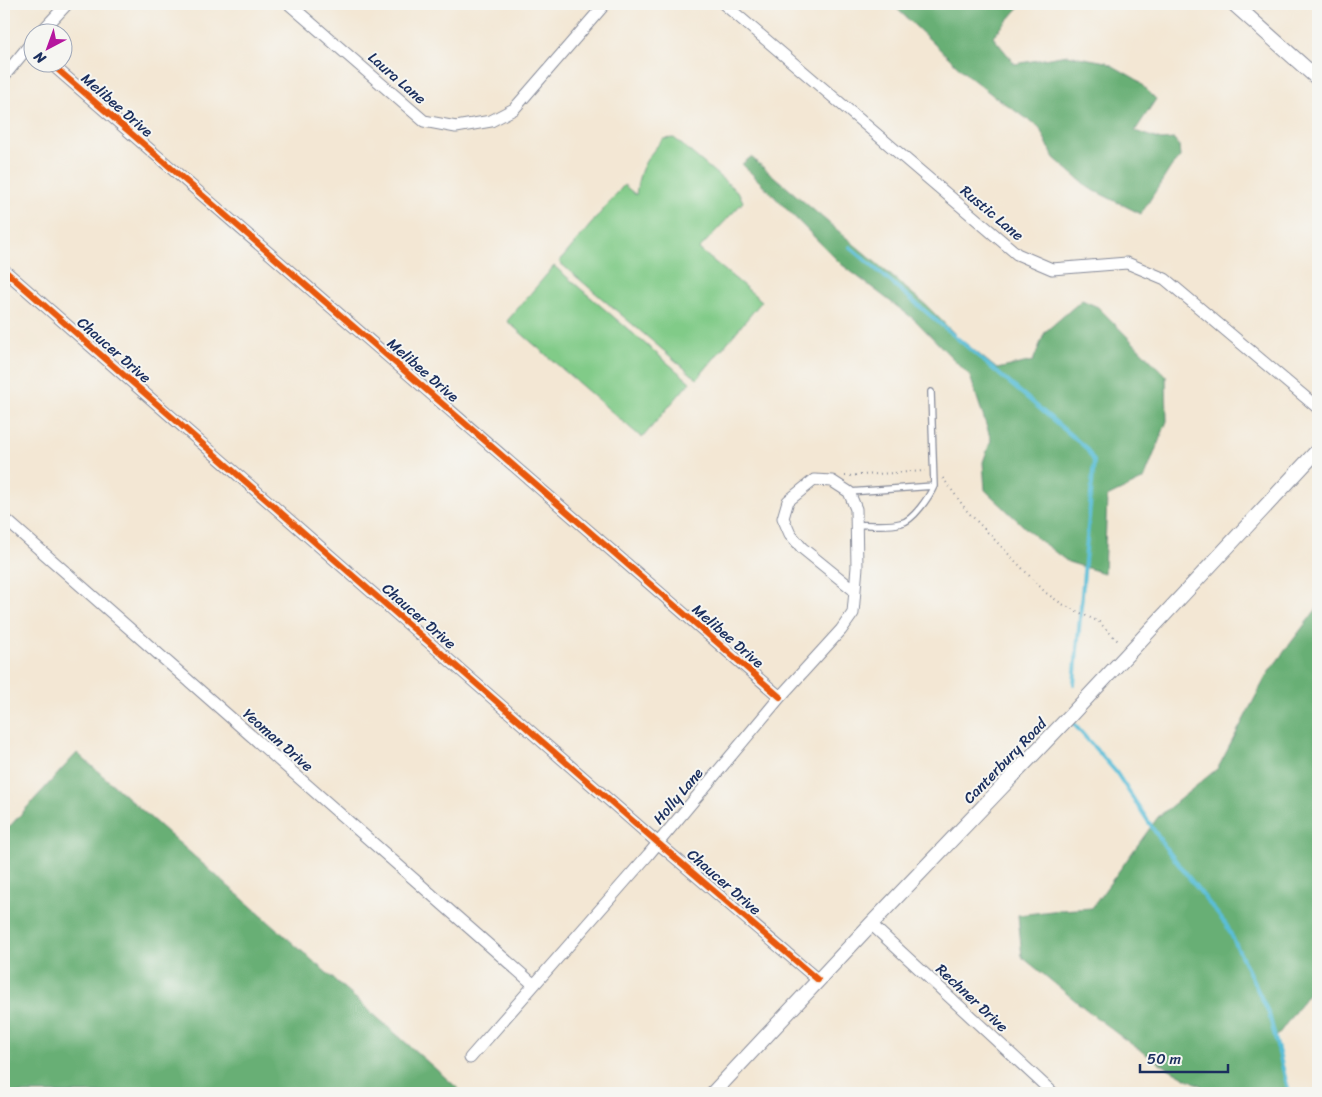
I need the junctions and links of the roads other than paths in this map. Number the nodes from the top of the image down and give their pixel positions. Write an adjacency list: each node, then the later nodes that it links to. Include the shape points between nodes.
1 (67, 4): 6 (street)
2 (289, 4): 3 (street, Laura Lane, via 424,121 456,127 491,121 514,109)
3 (605, 4)
4 (724, 4): 13 (street, Rustic Lane, via 1018,254 1052,269 1127,264 1165,279)
5 (1234, 4): 10 (street)
6 (50, 22)
7 (22, 56): 9 (street)
8 (61, 72): 20 (street, Melibee Drive)
9 (4, 76)
10 (1318, 79)
11 (4, 270): 21 (street, Chaucer Drive)
12 (931, 392): 15 (lane)
13 (1318, 408)
14 (1318, 450): 22 (street, Canterbury Road)
15 (934, 486): 16 (lane); 18 (lane, via 910,519 901,524)
16 (848, 492): 18 (street, Holly Lane, via 856,508); 19 (street, via 832,481 814,480 788,501 784,518 790,534 802,548)
17 (4, 518): 24 (street, Yeoman Drive)
18 (857, 525): 19 (street, Holly Lane)
19 (855, 592): 20 (street, Holly Lane, via 853,613 841,630)
20 (780, 697): 21 (street, Holly Lane)
21 (658, 843): 23 (street, Chaucer Drive); 24 (street, Holly Lane)
22 (871, 924): 23 (street, Canterbury Road); 27 (street, Rechner Drive)
23 (818, 980): 26 (street, Canterbury Road)
24 (533, 984): 25 (street, Holly Lane)
25 (470, 1058)
26 (713, 1093)
27 (1052, 1093)

